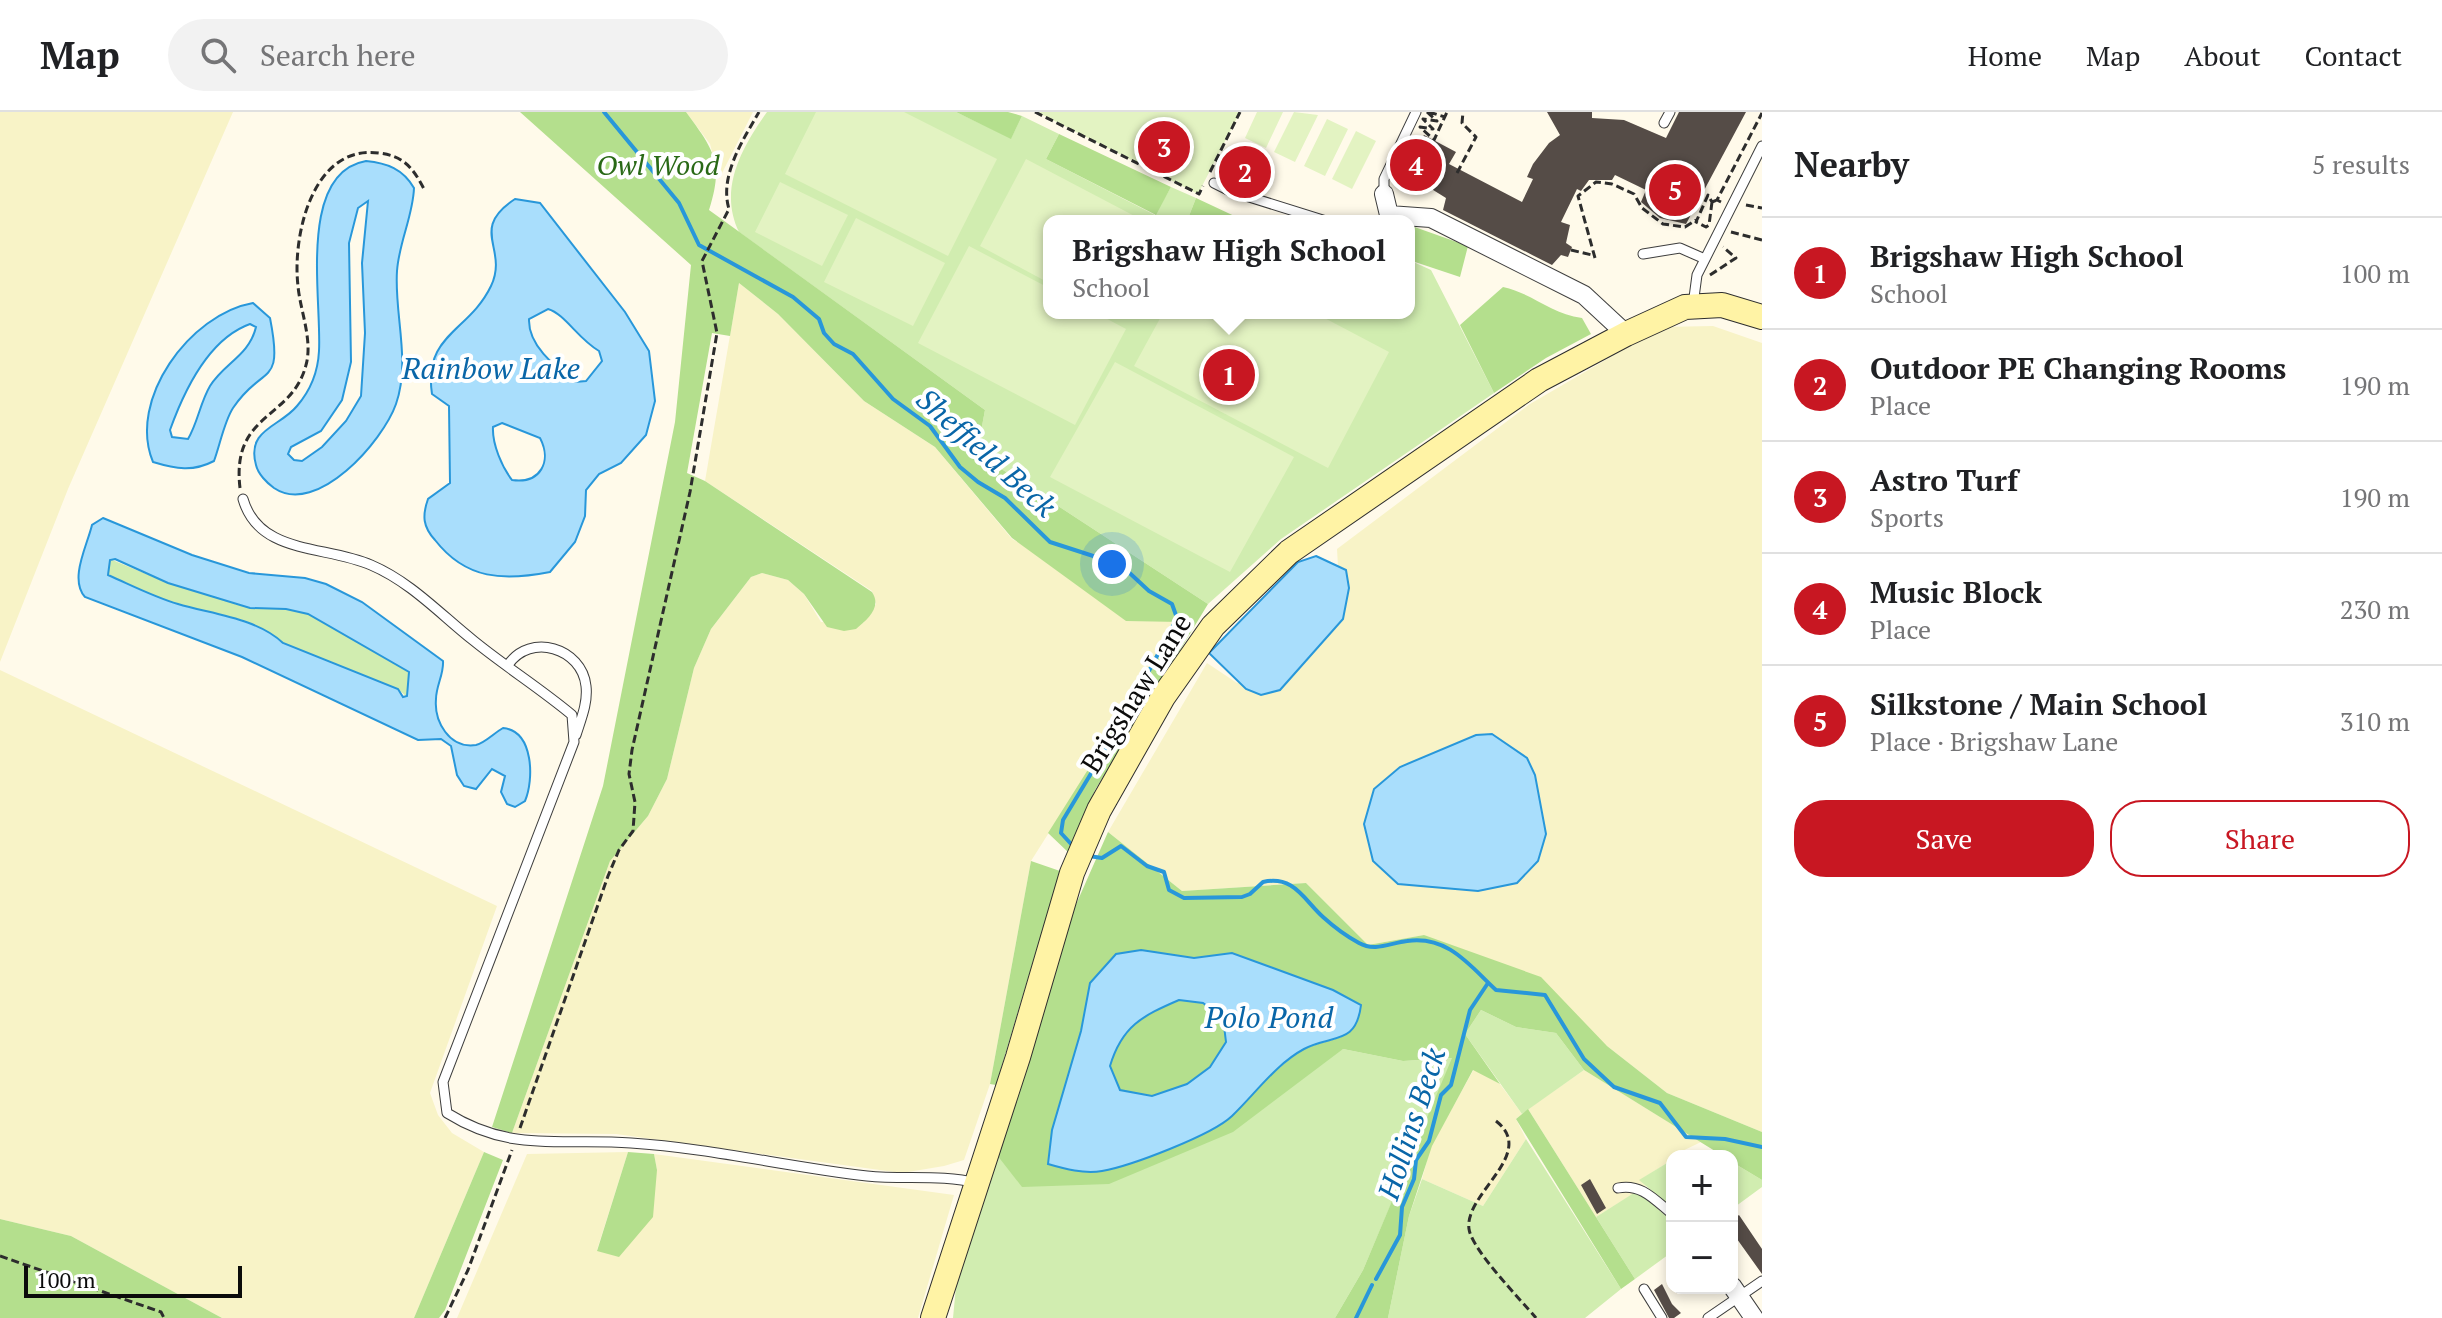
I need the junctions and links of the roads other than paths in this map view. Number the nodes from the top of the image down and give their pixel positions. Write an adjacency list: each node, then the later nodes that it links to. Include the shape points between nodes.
1 (1416, 112): 6 (lane, via 1384,179)
2 (1670, 112): 3 (lane)
3 (1664, 123)
4 (1762, 146): 11 (lane)
5 (1214, 183): 7 (lane)
6 (1384, 194): 8 (street)
7 (1307, 215)
8 (1382, 215)
9 (1415, 218): 14 (street, via 1431,218 1584,295)
10 (1643, 254): 11 (lane, via 1680,248)
11 (1705, 259): 12 (lane)
12 (1694, 295): 13 (street, Brigshaw Lane); 14 (street, Brigshaw Lane)
13 (1762, 317)
14 (1626, 334): 18 (street, Brigshaw Lane, via 1495,408 1289,552 1234,603 1189,657 1099,810 1072,873)
15 (243, 499): 16 (lane, via 253,525 274,539 371,565 409,586)
16 (508, 665): 17 (lane, via 572,715); 17 (lane, via 529,646 575,660 586,684 585,709)
17 (574, 742): 18 (lane, via 443,1082 447,1113 476,1131 516,1141 634,1143 868,1176)
18 (977, 1183): 26 (street, Brigshaw Lane)
19 (1618, 1188): 20 (lane, via 1635,1187)
20 (1666, 1209)
21 (1762, 1281): 23 (lane)
22 (1644, 1289): 27 (lane)
23 (1738, 1290)
24 (1732, 1294): 28 (lane)
25 (1737, 1294): 29 (street)
26 (933, 1318)
27 (1662, 1318)
28 (1708, 1318)
29 (1754, 1318)

